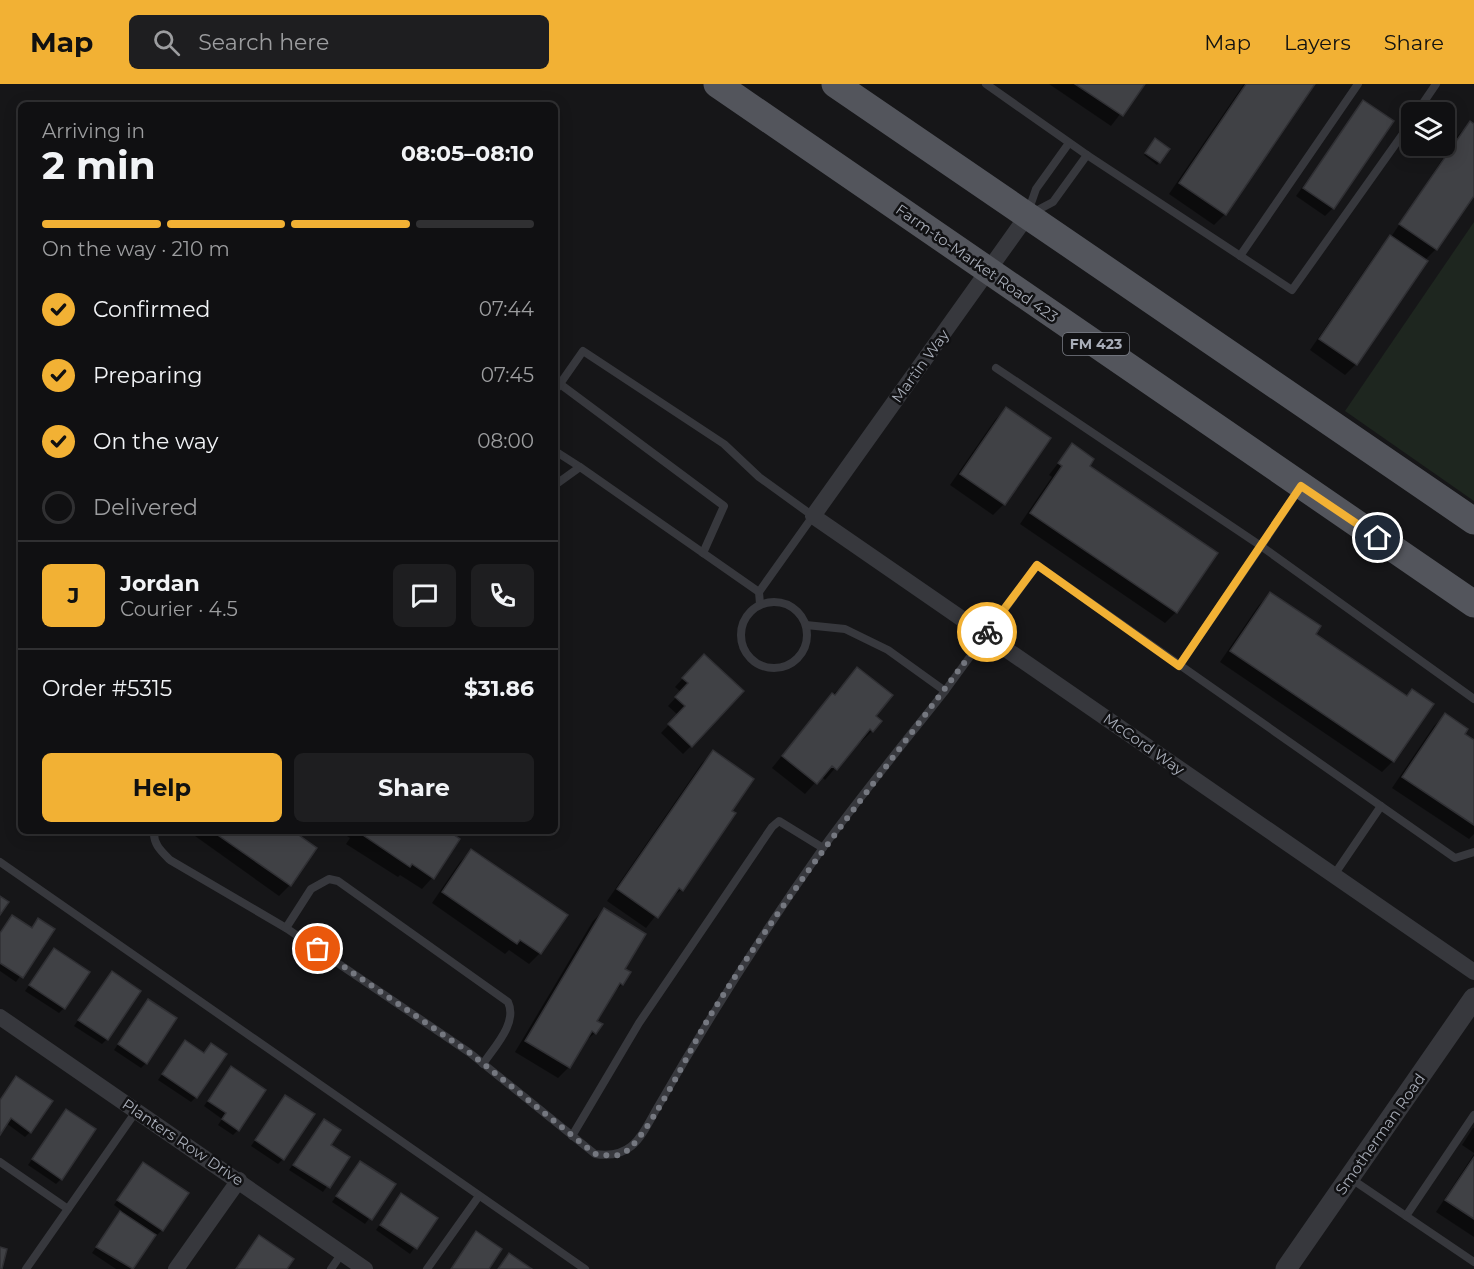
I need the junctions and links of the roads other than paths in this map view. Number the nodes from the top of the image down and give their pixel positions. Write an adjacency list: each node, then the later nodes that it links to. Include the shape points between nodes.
1 (717, 84): 12 (main road, Farm-to-Market Road 423 / FM 423)
2 (835, 84): 10 (main road)
3 (986, 84): 8 (lane)
4 (1358, 84): 11 (lane)
5 (1436, 84): 6 (lane)
6 (1424, 102)
7 (1401, 136): 11 (lane, via 1292,290)
8 (1069, 143): 9 (lane); 10 (lane, via 1036,189)
9 (1087, 155): 10 (lane, via 1053,202); 11 (lane)
10 (1027, 216): 12 (street, Martin Way); 20 (main road)
11 (1240, 256)
12 (989, 271): 18 (main road, Farm-to-Market Road 423 / FM 423); 19 (street, Martin Way)
13 (996, 368): 21 (lane)
14 (558, 388): 19 (lane, via 583,351 724,444 759,477); 22 (lane, via 724,506)
15 (558, 453): 16 (lane)
16 (580, 467): 17 (lane); 22 (lane)
17 (558, 483)
18 (1301, 486): 21 (lane); 25 (main road, Farm-to-Market Road 423 / FM 423)
19 (813, 516): 23 (lane); 27 (street, McCord Way)
20 (1474, 521)
21 (1261, 546): 28 (lane); 30 (lane)
22 (703, 553): 23 (lane)
23 (759, 592): 24 (lane)
24 (760, 604): 26 (lane, via 788,604); 26 (lane, via 746,617 741,635 746,653 760,665 779,668 796,660 806,644)
25 (1474, 604)
26 (806, 625): 29 (lane, via 845,629 888,650)
27 (986, 634): 28 (lane, via 1037,565); 29 (lane); 36 (street, McCord Way)
28 (1179, 666): 31 (lane)
29 (945, 691): 33 (lane)
30 (1474, 699)
31 (1381, 806): 34 (lane, via 1455,858); 36 (lane)
32 (154, 834): 37 (lane, via 159,849 170,860)
33 (823, 848): 44 (lane, via 710,1016 634,1144 622,1154 609,1156 595,1154); 44 (lane, via 779,821 772,827 639,1023)
34 (1474, 852)
35 (0, 862): 48 (lane)
36 (1334, 875): 38 (street, McCord Way)
37 (286, 928): 41 (lane); 41 (lane, via 311,889 329,879 338,881 508,1002 512,1009 508,1025)
38 (1474, 972)
39 (1474, 998): 46 (street, Smotherman Road)
40 (0, 1017): 42 (street, Planters Row Drive)
41 (483, 1064): 44 (lane)
42 (137, 1110): 47 (street, Planters Row Drive); 49 (lane)
43 (1474, 1115): 50 (lane)
44 (572, 1136)
45 (0, 1162): 49 (lane)
46 (1350, 1178): 50 (lane); 59 (street, Smotherman Road)
47 (239, 1180): 51 (street, Planters Row Drive); 54 (street)
48 (479, 1196): 57 (lane); 58 (lane)
49 (68, 1209): 53 (lane)
50 (1406, 1216): 52 (lane)
51 (342, 1253): 55 (lane); 56 (street, Planters Row Drive)
52 (1474, 1263)
53 (26, 1269)
54 (176, 1269)
55 (331, 1269)
56 (364, 1269)
57 (427, 1269)
58 (585, 1269)
59 (1286, 1269)

